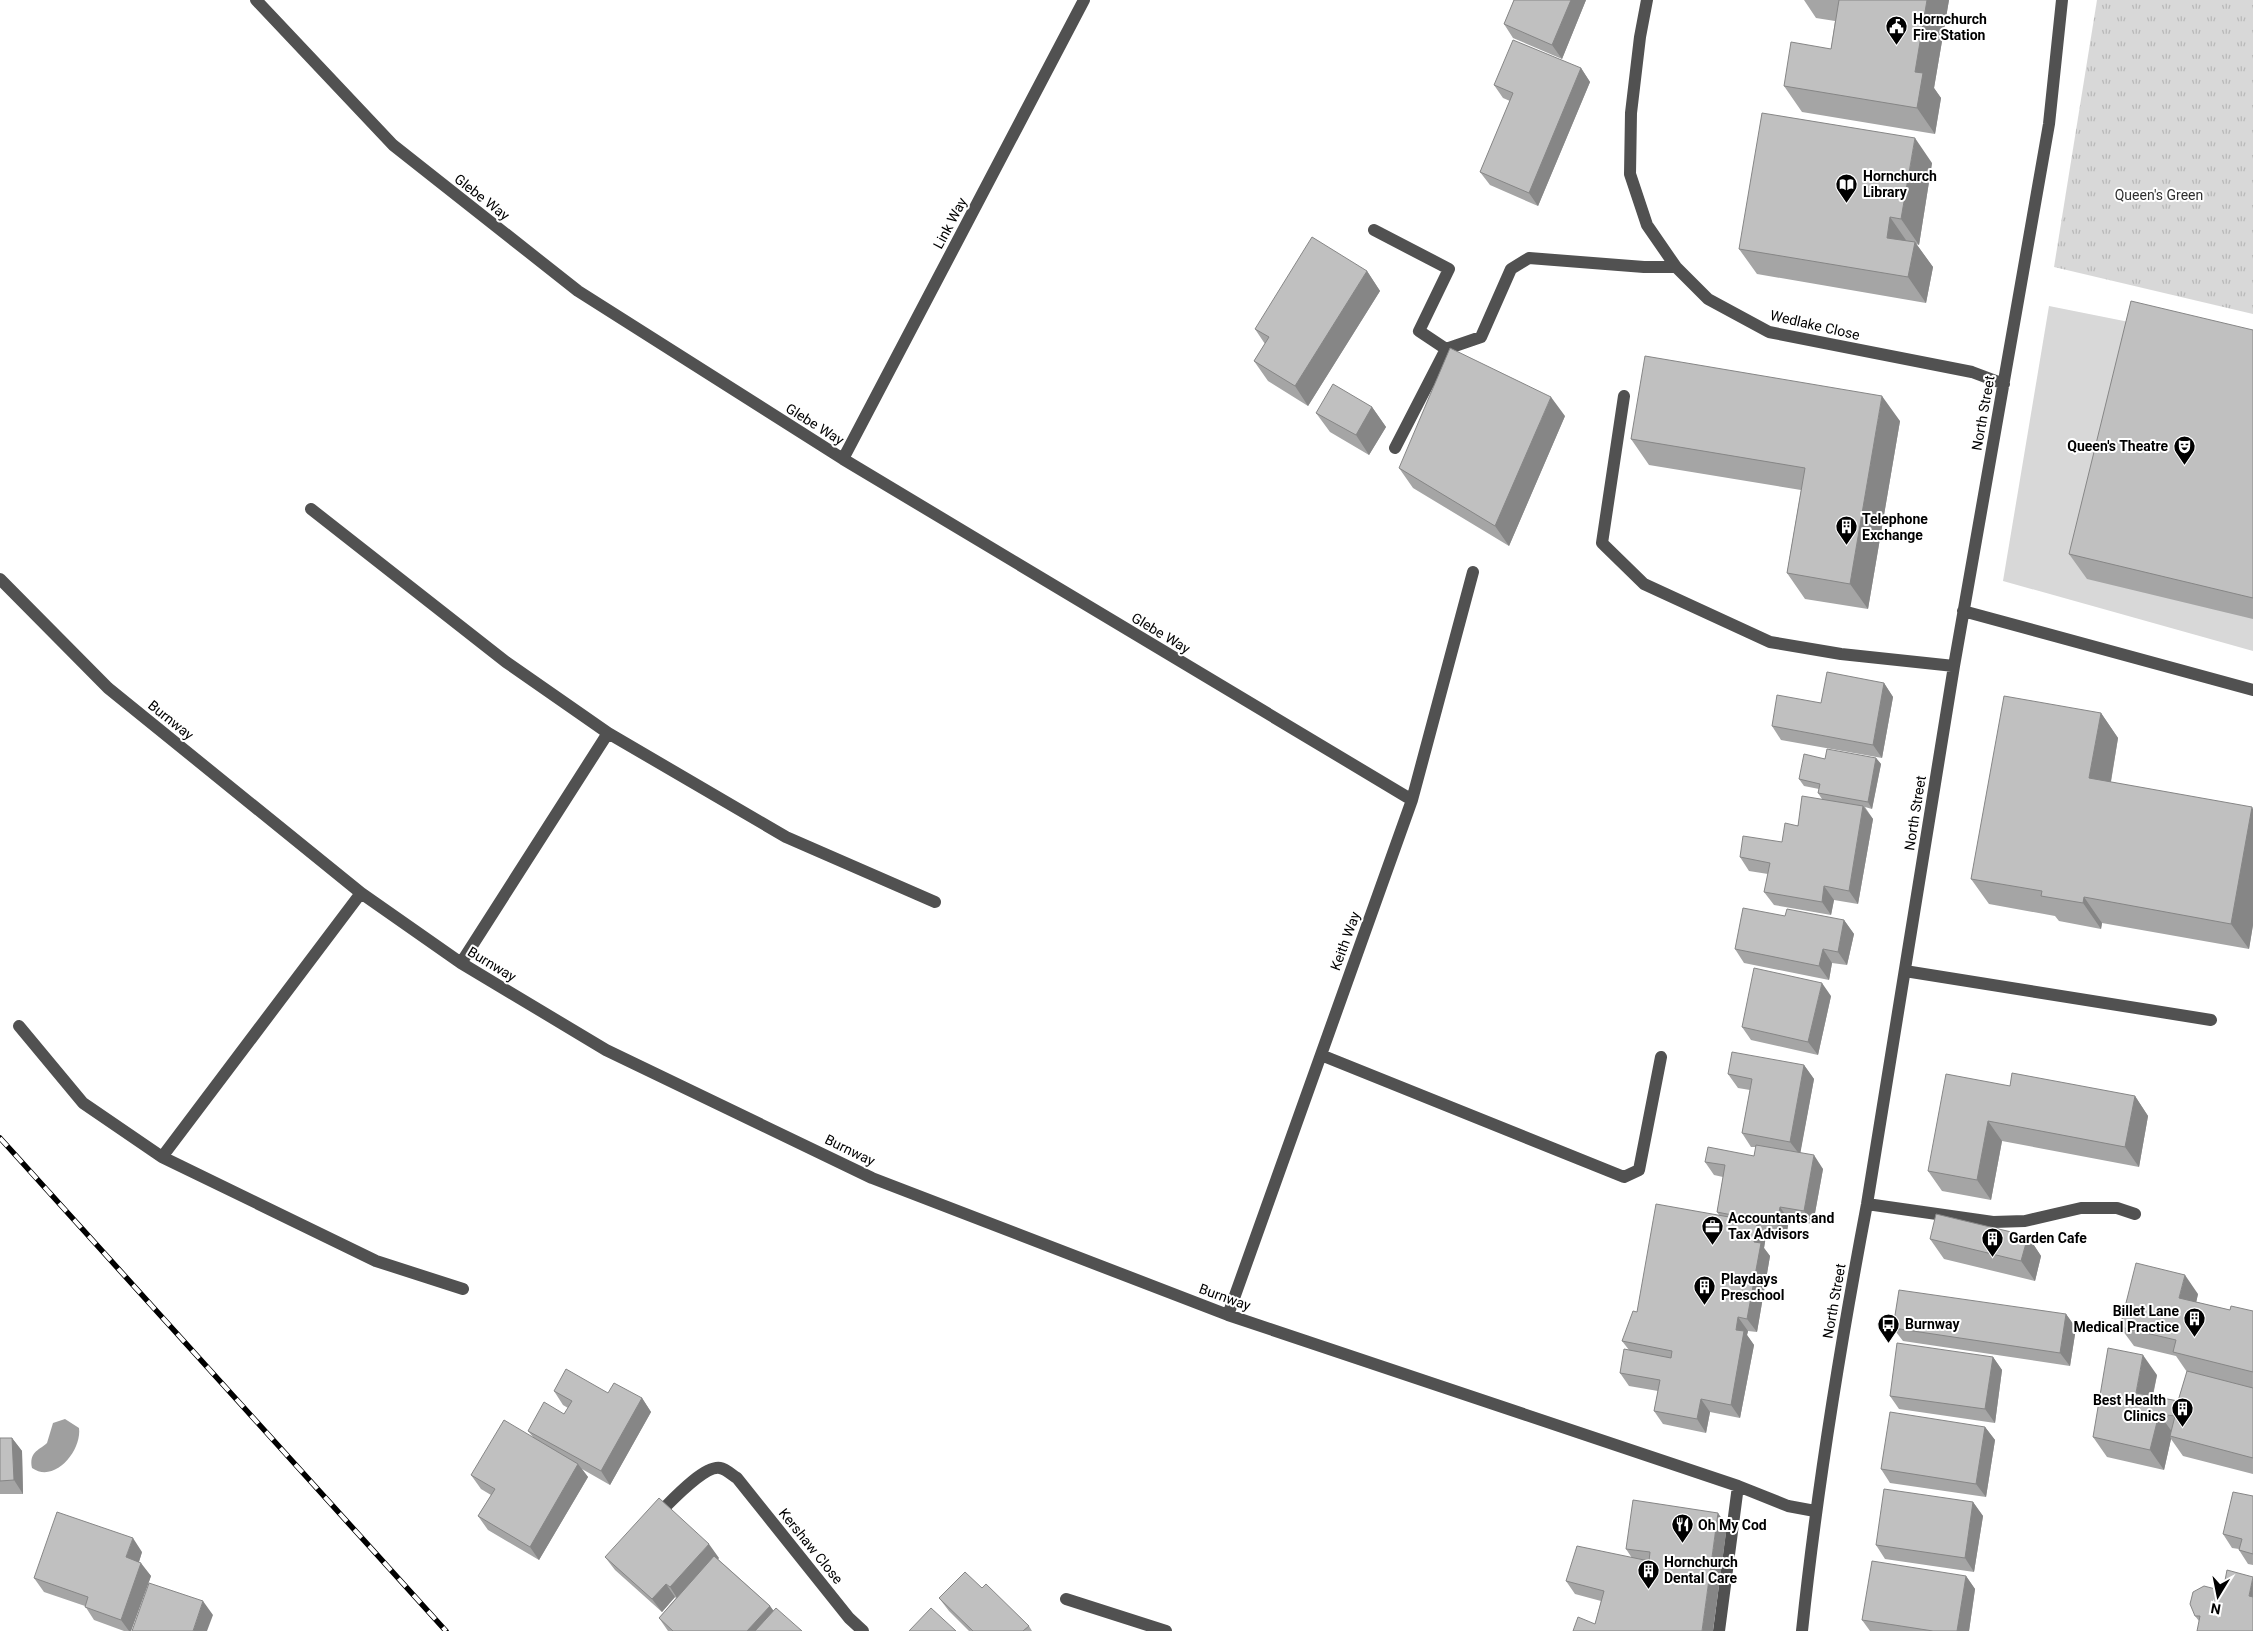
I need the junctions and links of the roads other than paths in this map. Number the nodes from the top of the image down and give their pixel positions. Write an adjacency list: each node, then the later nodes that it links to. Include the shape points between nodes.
1 (256, 0): 11 (street, Glebe Way, via 392,145 578,291)
2 (1084, 0): 11 (street, Link Way)
3 (1647, 0): 6 (street, Wedlake Close, via 1631,113 1630,174 1647,224)
4 (2062, 0): 8 (street, North Street, via 2049,124)
5 (1374, 230): 7 (street, via 1449,269 1419,331)
6 (1676, 267): 7 (street, via 1529,258 1511,269 1481,337); 8 (street, Wedlake Close, via 1708,299 1769,332 1972,372)
7 (1446, 349): 10 (street)
8 (2004, 384): 15 (street, North Street)
9 (1624, 396): 16 (street, via 1602,543 1644,584 1770,642 1841,654)
10 (1396, 448)
11 (843, 460): 19 (street, Glebe Way)
12 (311, 509): 18 (street, via 506,662)
13 (1473, 572): 19 (street, Keith Way)
14 (0, 579): 20 (street, Burnway, via 108,688)
15 (1964, 611): 16 (street, North Street); 17 (street)
16 (1954, 666): 23 (street, North Street)
17 (2253, 690)
18 (608, 734): 21 (street, via 786,837); 22 (street)
19 (1412, 800): 26 (street, Keith Way)
20 (361, 893): 22 (street, Burnway); 28 (street)
21 (935, 902)
22 (461, 963): 32 (street, Burnway, via 606,1050 872,1178)
23 (1905, 971): 24 (street); 29 (street, North Street)
24 (2211, 1020)
25 (19, 1026): 28 (street, via 83,1103)
26 (1321, 1055): 27 (street, via 1624,1178 1639,1170); 32 (street, Keith Way)
27 (1662, 1057)
28 (162, 1157): 31 (street, via 376,1261)
29 (1866, 1204): 30 (street, via 1993,1222 2025,1221 2081,1208 2117,1208); 34 (street, North Street)
30 (2135, 1214)
31 (463, 1290)
32 (1228, 1315): 33 (street, Burnway)
33 (1738, 1486): 34 (street, Burnway, via 1788,1506); 39 (street)
34 (1815, 1511): 40 (street, North Street)
35 (646, 1526): 37 (street, Kershaw Close, via 702,1474 721,1468 737,1478 848,1618)
36 (1066, 1599): 38 (street)
37 (863, 1631)
38 (1166, 1631)
39 (1719, 1631)
40 (1802, 1631)

